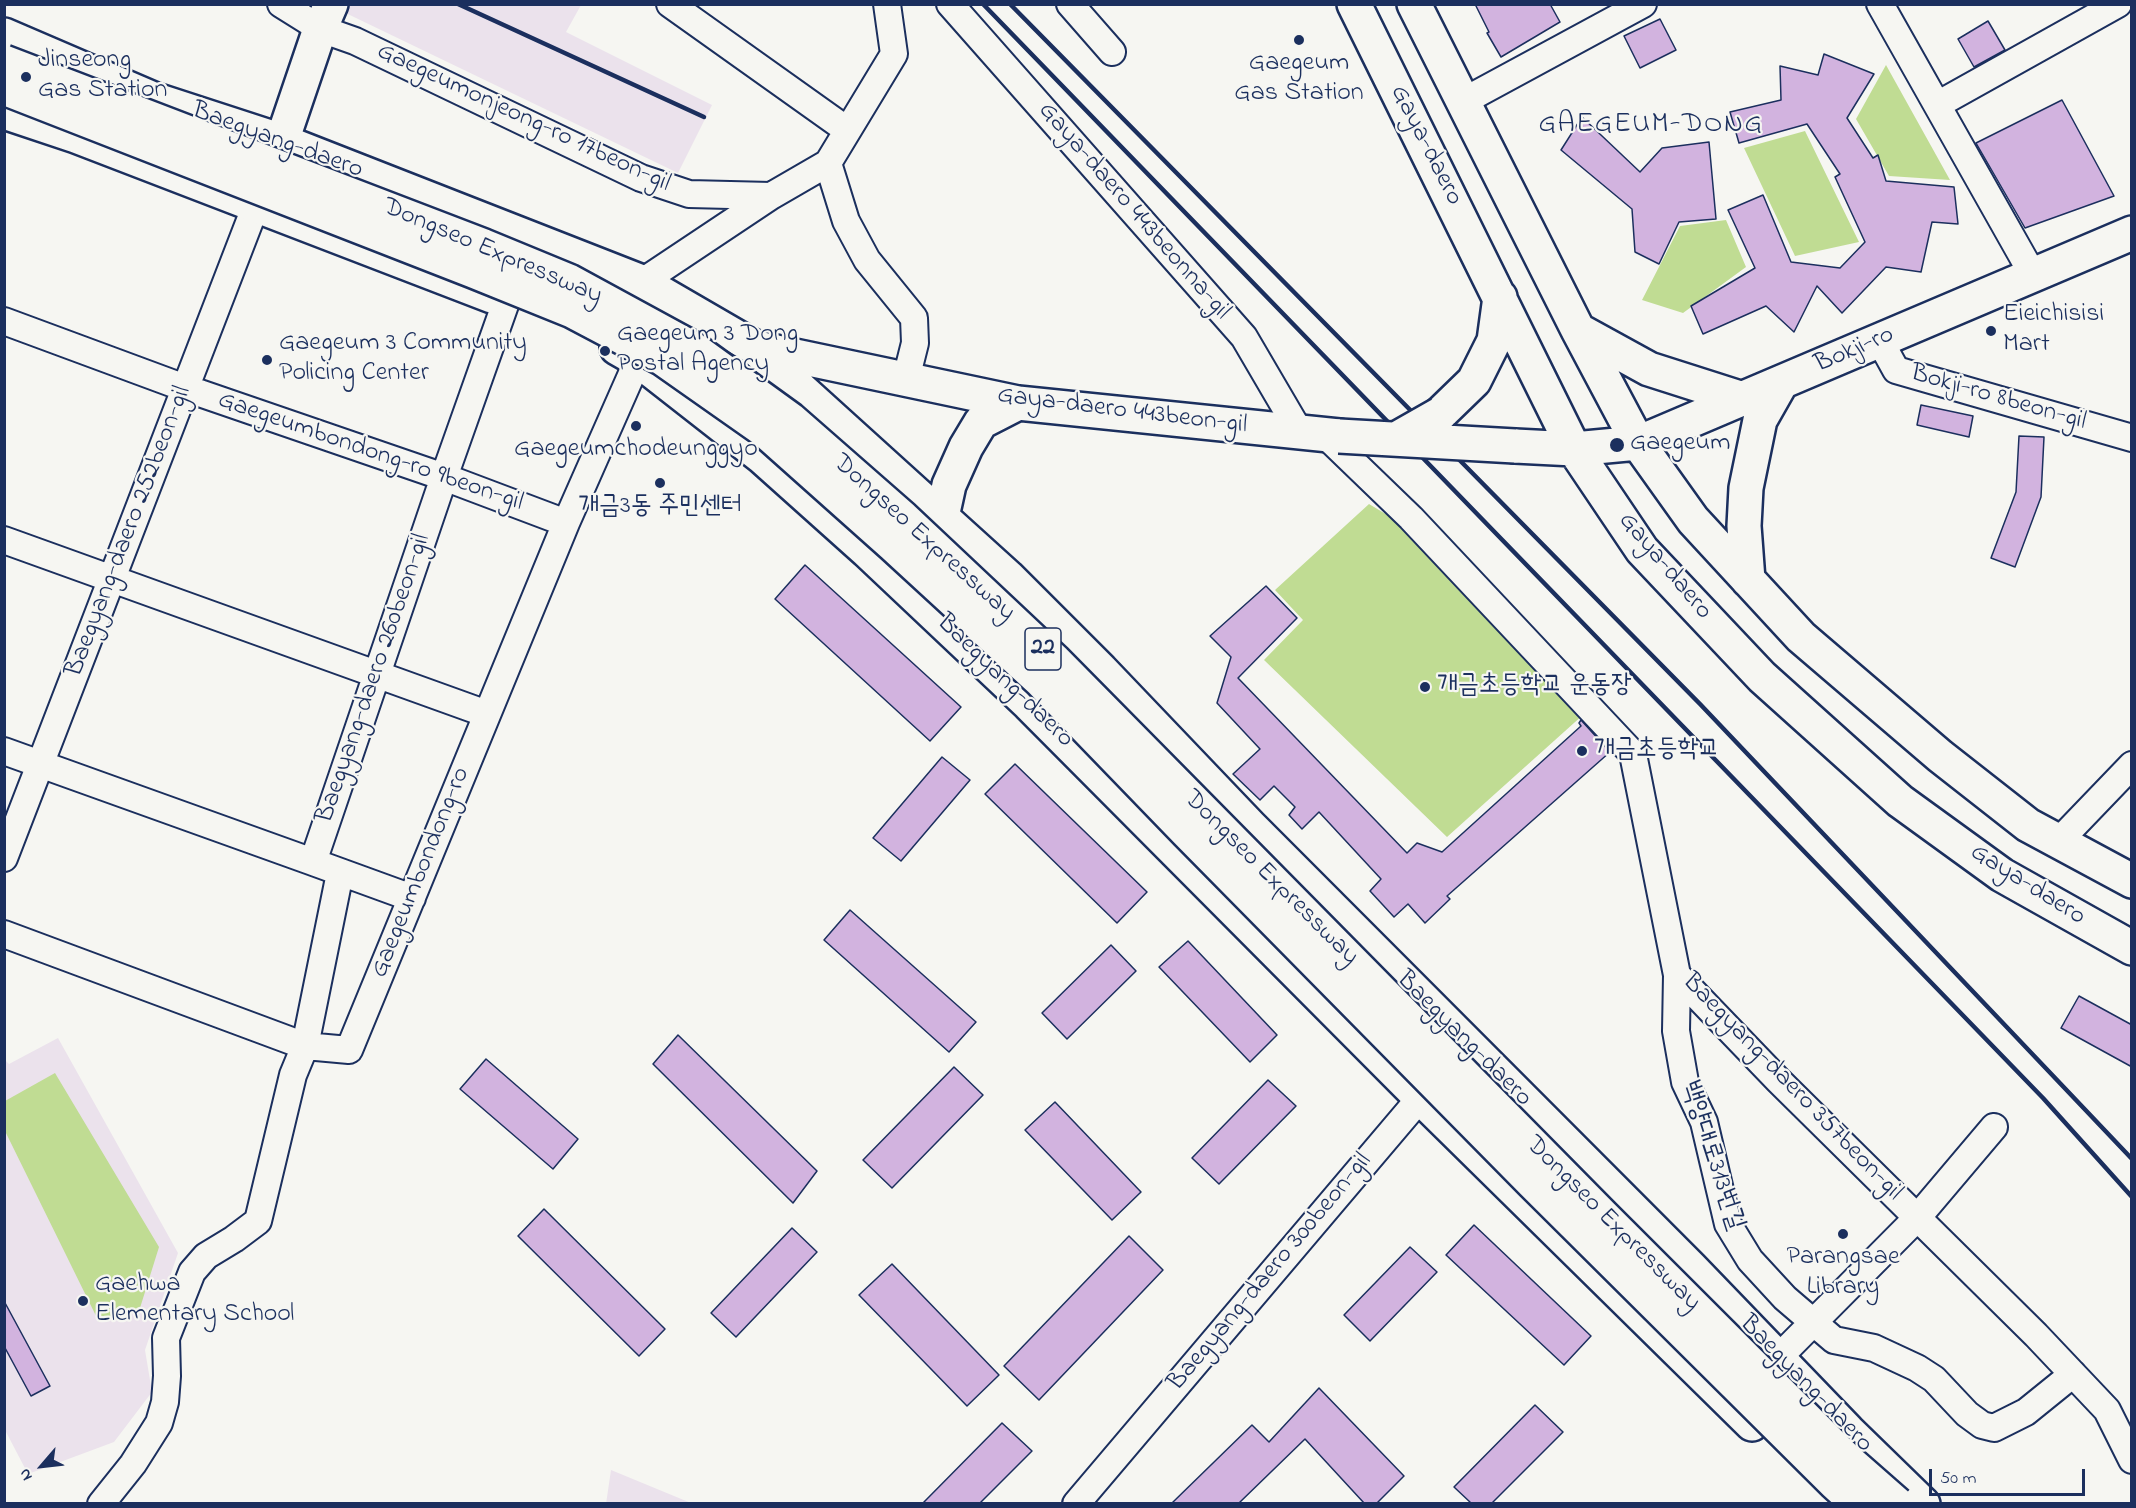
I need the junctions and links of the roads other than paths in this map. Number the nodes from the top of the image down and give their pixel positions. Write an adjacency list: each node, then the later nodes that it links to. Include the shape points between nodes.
1 (281, 4): 11 (street, Gaegeumonjeong-ro 17beon-gil)
2 (670, 4): 19 (street)
3 (887, 4): 19 (street, via 894,54)
4 (950, 4): 42 (street, Gaya-daero 443beonna-gil, via 1244,337)
5 (1070, 4): 13 (street)
6 (1354, 4): 27 (main road, Gaya-daero)
7 (1414, 4): 16 (main road, Gaya-daero)
8 (1642, 4): 16 (street)
9 (1880, 4): 17 (street)
10 (2118, 4): 17 (street)
11 (326, 17): 20 (main road); 22 (street, Gaegeumonjeong-ro 17beon-gil, via 355,41 641,178 689,194)
12 (4, 34): 20 (main road, Baegyang-daero, via 153,99)
13 (1112, 52)
14 (4, 62): 81 (main road, Dongseo Expressway / 22, bridge, via 569,281 692,348 790,419 903,518 1055,661 1848,1461)
15 (4, 88): 80 (main road, Dongseo Expressway / 22, bridge, via 572,311 663,359 764,430 1040,680 1533,1184)
16 (1462, 102): 30 (main road, Gaya-daero)
17 (1937, 105): 25 (street)
18 (4, 112): 23 (main road, Baegyang-daero)
19 (847, 130): 21 (street)
20 (282, 141): 26 (main road, Baegyang-daero)
21 (828, 163): 22 (street); 36 (street, via 846,221 867,260 914,318 915,343)
22 (771, 195): 26 (street)
23 (256, 205): 28 (main road, Baegyang-daero); 39 (street, Baegyang-daero 252beon-gil)
24 (2132, 233): 25 (main road, Bokji-ro)
25 (2034, 275): 32 (main road, Bokji-ro)
26 (642, 282): 33 (main road, Baegyang-daero)
27 (1500, 297): 44 (main road, bridge, via 1494,341 1474,381 1440,414); 46 (main road, Gaya-daero)
28 (506, 302): 31 (main road, Baegyang-daero); 48 (street, Baegyang-daero 260beon-gil)
29 (4, 321): 39 (street, Gaegeumbondong-ro 9beon-gil)
30 (1578, 330): 40 (main road, via 1649,369); 45 (main road, Gaya-daero)
31 (597, 336): 33 (main road, Gaya-daero 443beon-gil); 34 (main road, Baegyang-daero)
32 (1880, 340): 37 (main road, Bokji-ro); 43 (street, Bokji-ro 8beon-gil, via 1896,370)
33 (754, 347): 35 (main road, Gaya-daero 443beon-gil); 38 (main road, Baegyang-daero)
34 (638, 360): 47 (main road, Baegyang-daero); 50 (street, Gaegeumbondong-ro)
35 (833, 364): 36 (main road, Gaya-daero 443beon-gil); 38 (main road)
36 (906, 379): 41 (main road, Gaya-daero 443beon-gil)
37 (1781, 383): 40 (main road, Bokji-ro); 53 (main road, via 1760,420 1746,488)
38 (800, 387): 47 (main road); 49 (main road, Baegyang-daero)
39 (186, 388): 48 (street, Gaegeumbondong-ro 9beon-gil); 52 (street, Baegyang-daero 252beon-gil)
40 (1743, 399): 45 (main road, Bokji-ro)
41 (1018, 403): 42 (main road, Gaya-daero 443beon-gil); 49 (main road, via 981,422 950,485)
42 (1321, 434): 44 (main road, Gaya-daero 443beon-gil, bridge); 67 (street, Baegyang-daero 357beon-gil, via 1411,518 1633,754)
43 (2132, 438)
44 (1396, 439): 46 (main road, Gaya-daero 443beon-gil, bridge)
45 (1638, 443): 46 (main road, Bokji-ro); 53 (main road, Gaya-daero, via 1693,520)
46 (1574, 450): 66 (main road, Gaya-daero, via 1642,550 1762,677 1874,778 2002,875)
47 (762, 457): 70 (main road, Baegyang-daero, via 1029,704)
48 (444, 477): 50 (street, Gaegeumbondong-ro 9beon-gil); 54 (street, Baegyang-daero 260beon-gil)
49 (942, 517): 68 (main road, Baegyang-daero, via 1101,670)
50 (566, 523): 55 (street, Gaegeumbondong-ro)
51 (4, 540): 52 (street)
52 (112, 579): 54 (street); 57 (street, Baegyang-daero 252beon-gil)
53 (1748, 580): 59 (main road, Gaya-daero, via 1801,637 1940,756 2028,825)
54 (377, 675): 55 (street); 61 (street, Baegyang-daero 260beon-gil)
55 (487, 714): 64 (street, Gaegeumbondong-ro)
56 (4, 752): 57 (street)
57 (40, 765): 60 (street, Baegyang-daero 252beon-gil); 61 (street)
58 (2132, 765): 59 (street)
59 (2058, 842): 63 (main road, Gaya-daero)
60 (4, 858)
61 (313, 862): 62 (street)
62 (340, 873): 64 (street); 69 (street)
63 (2132, 881)
64 (412, 898): 69 (street, Gaegeumbondong-ro, via 349,1050)
65 (4, 934): 69 (street, Gaegeumbondong-ro)
66 (2132, 948)
67 (1677, 975): 72 (street, Baegyang-daero 357beon-gil); 73 (street, 백양대로313번길, via 1676,1031 1685,1082 1704,1122 1728,1224 1750,1260 1785,1298)
68 (1466, 1043): 70 (street, Baegyang-daero 300beon-gil); 74 (main road, Baegyang-daero)
69 (305, 1046): 77 (street, via 293,1076 258,1221 206,1256 192,1272 166,1338 165,1401 159,1423 134,1464)
70 (1420, 1097): 78 (street, Baegyang-daero 300beon-gil); 79 (main road, Baegyang-daero)
71 (1994, 1127): 72 (street)
72 (1917, 1218): 73 (street); 75 (street, Baegyang-daero 357beon-gil)
73 (1815, 1322): 74 (street); 75 (street, 백양대로313번길, via 1834,1340 1874,1348 1917,1368 1934,1379 1967,1414 1994,1428 2026,1412)
74 (1778, 1358): 82 (main road, Baegyang-daero)
75 (2073, 1374): 76 (street, Baegyang-daero 357beon-gil, via 2107,1410)
76 (2132, 1460)
77 (101, 1503)
78 (1076, 1503)
79 (1836, 1503)
80 (1858, 1503)
81 (1897, 1503)
82 (1923, 1503)

